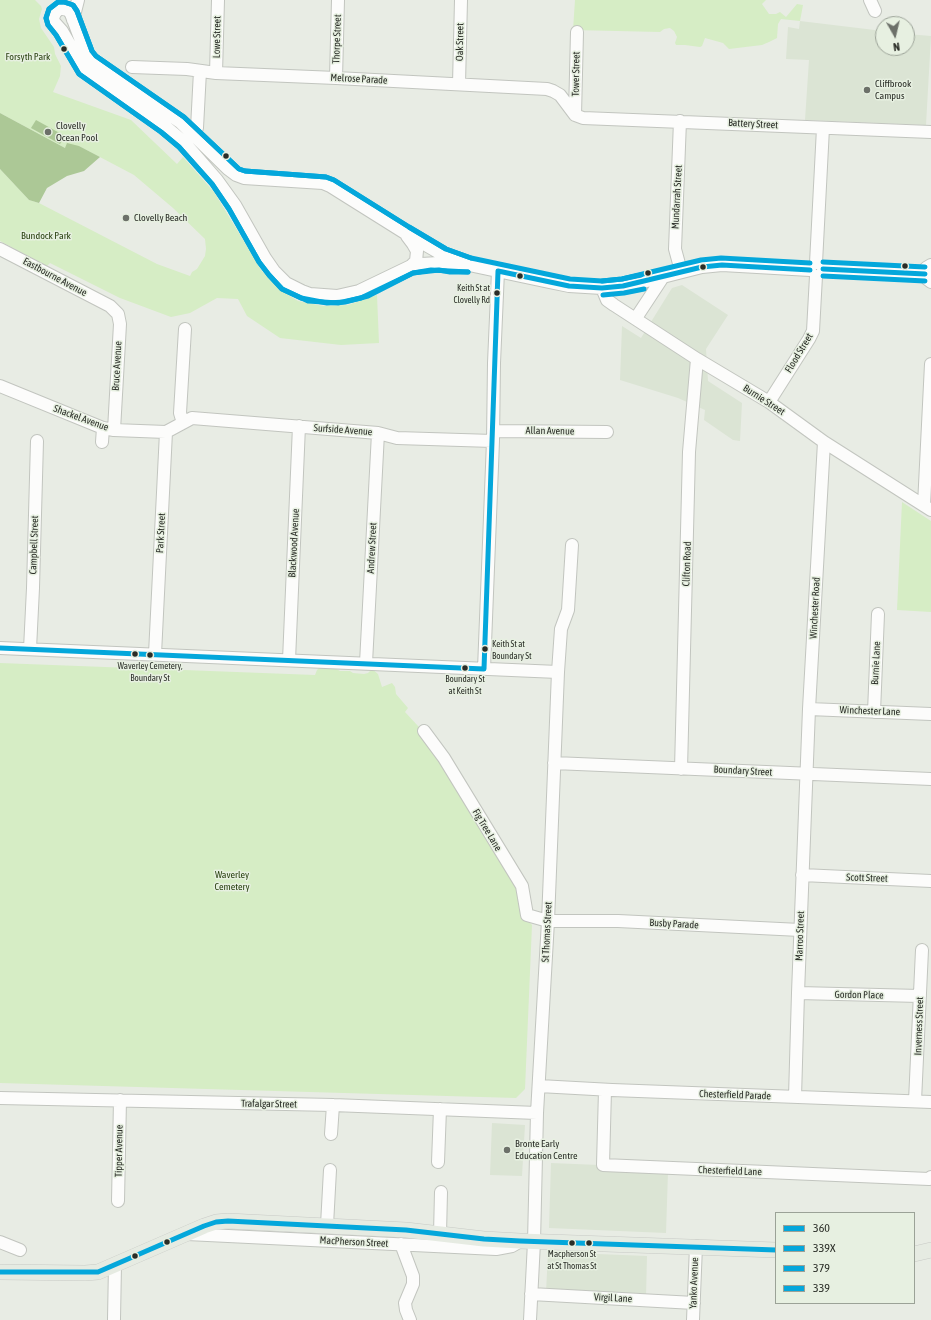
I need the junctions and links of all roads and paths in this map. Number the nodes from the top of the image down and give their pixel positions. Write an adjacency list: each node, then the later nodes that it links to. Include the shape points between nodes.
1 (78, 0): 5 (street)
2 (218, 0): 9 (street, Lowe Street)
3 (338, 0): 10 (street, Thorpe Street)
4 (461, 0): 11 (street, Oak Street)
5 (73, 20): 16 (street, via 91,61 180,122); 17 (street, via 68,10 58,9 54,13 53,18 84,70)
6 (577, 32): 12 (street, Tower Street)
7 (132, 67): 8 (street, Melrose Parade)
8 (200, 71): 9 (street, Melrose Parade); 16 (street, via 197,128)
9 (216, 74): 10 (street, Melrose Parade)
10 (336, 78): 11 (street, Melrose Parade)
11 (459, 84): 12 (street, Melrose Parade, via 554,91)
12 (575, 115): 13 (street, Battery Street, via 583,118)
13 (680, 121): 14 (street, Battery Street); 24 (street, Mundarrah Street, via 674,249)
14 (824, 128): 15 (street, Battery Street); 22 (street, Flood Street)
15 (931, 132)
16 (193, 134): 17 (street); 18 (street, via 236,175 244,178 323,183)
17 (184, 142): 21 (street, via 235,205 274,272 292,286 310,294 341,296 365,289)
18 (405, 233): 20 (street, via 443,255); 21 (street, via 417,251 416,261)
19 (0, 249): 28 (street, Eastbourne Avenue)
20 (469, 265): 21 (street, via 431,263); 23 (street)
21 (411, 266)
22 (816, 269): 24 (street, via 722,265); 25 (street); 34 (street, Flood Street, via 813,331)
23 (498, 271): 27 (street, via 569,286); 41 (street)
24 (681, 272): 26 (street)
25 (929, 274)
26 (663, 276): 27 (street, via 623,286); 29 (street)
27 (602, 288): 29 (street, Burnie Street, via 607,300)
28 (110, 306): 37 (street, Bruce Avenue, via 118,314 120,324)
29 (636, 318): 31 (street, Burnie Street)
30 (185, 329): 35 (street, via 180,412)
31 (697, 359): 34 (street, Burnie Street); 60 (street, Clifton Road, via 689,452)
32 (931, 364): 45 (street)
33 (0, 386): 37 (street, Shackel Avenue)
34 (769, 402): 44 (street, Burnie Street)
35 (188, 420): 36 (street, Surfside Avenue); 38 (street)
36 (299, 426): 39 (street, Surfside Avenue); 51 (street, Blackwood Avenue)
37 (108, 429): 38 (street, Shackel Avenue); 43 (street, Bruce Avenue)
38 (166, 432): 50 (street, Park Street)
39 (378, 432): 41 (street, Surfside Avenue, via 398,438); 52 (street, Andrew Street)
40 (607, 432): 41 (street, Allan Avenue)
41 (493, 436): 53 (street)
42 (37, 441): 49 (street, Campbell Street)
43 (102, 442)
44 (824, 442): 45 (street, Burnie Street); 55 (street, Winchester Road)
45 (928, 508)
46 (572, 545): 54 (street, St Thomas Street, via 568,610 561,629)
47 (878, 614): 56 (street, Burnie Lane)
48 (0, 648): 49 (street)
49 (30, 649): 50 (street)
50 (155, 654): 51 (street)
51 (289, 660): 52 (street)
52 (366, 663): 53 (street)
53 (484, 668): 54 (street)
54 (558, 672): 59 (street, St Thomas Street)
55 (809, 709): 56 (street, Winchester Lane); 61 (street, Winchester Road)
56 (874, 712): 57 (street, Winchester Lane)
57 (931, 714)
58 (424, 731): 65 (street, Fig Tree Lane, via 444,758 522,886 527,915)
59 (554, 763): 60 (street, Boundary Street); 65 (street, St Thomas Street)
60 (681, 769): 61 (street, Boundary Street)
61 (806, 774): 62 (street, Boundary Street); 63 (street, Marroo Street)
62 (931, 779)
63 (802, 876): 64 (street, Scott Street); 66 (street, Marroo Street)
64 (931, 881)
65 (548, 921): 66 (street, Busby Parade, via 618,921); 70 (street, St Thomas Street)
66 (800, 930): 68 (street, Marroo Street)
67 (922, 950): 69 (street, Inverness Street)
68 (798, 993): 69 (street, Gordon Place); 72 (street, Marroo Street)
69 (920, 996): 75 (street, Inverness Street)
70 (539, 1086): 71 (street, Chesterfield Parade); 79 (street, St Thomas Street)
71 (605, 1090): 72 (street, Chesterfield Parade); 83 (street, Chesterfield Lane, via 603,1165 929,1179)
72 (795, 1097): 75 (street, Chesterfield Parade)
73 (0, 1098): 74 (street, Trafalgar Street)
74 (120, 1100): 77 (street, Trafalgar Street); 85 (street, Tipper Avenue)
75 (915, 1101): 76 (street, Chesterfield Parade)
76 (931, 1102)
77 (333, 1105): 78 (street, Trafalgar Street); 80 (street)
78 (440, 1109): 79 (street, Trafalgar Street); 81 (street)
79 (538, 1113): 89 (street, St Thomas Street)
80 (331, 1134)
81 (438, 1162)
82 (330, 1170): 86 (street)
83 (931, 1177)
84 (441, 1192): 88 (street)
85 (118, 1201)
86 (327, 1225): 87 (main road, MacPherson Street, via 228,1221 216,1222); 88 (main road, MacPherson Street)
87 (186, 1234): 91 (street, MacPherson Street); 99 (main road, MacPherson Street)
88 (440, 1234): 89 (main road, MacPherson Street)
89 (527, 1241): 91 (street, MacPherson Street, via 496,1249); 92 (main road, MacPherson Street); 101 (street, St Thomas Street)
90 (0, 1242): 93 (street)
91 (401, 1244): 104 (street, via 413,1276 413,1284 405,1304)
92 (696, 1246): 94 (main road, MacPherson Street); 102 (street, Yanko Avenue)
93 (20, 1250)
94 (775, 1250)
95 (931, 1250): 96 (main road)
96 (915, 1255)
97 (915, 1256): 98 (main road)
98 (931, 1258)
99 (116, 1265): 100 (main road, MacPherson Street, via 98,1272 85,1273); 103 (street)
100 (0, 1272)
101 (531, 1294): 102 (street, Virgil Lane); 105 (street, St Thomas Street)
102 (694, 1302): 106 (street, Yanko Avenue)
103 (114, 1319)
104 (410, 1320)
105 (530, 1320)
106 (693, 1320)

